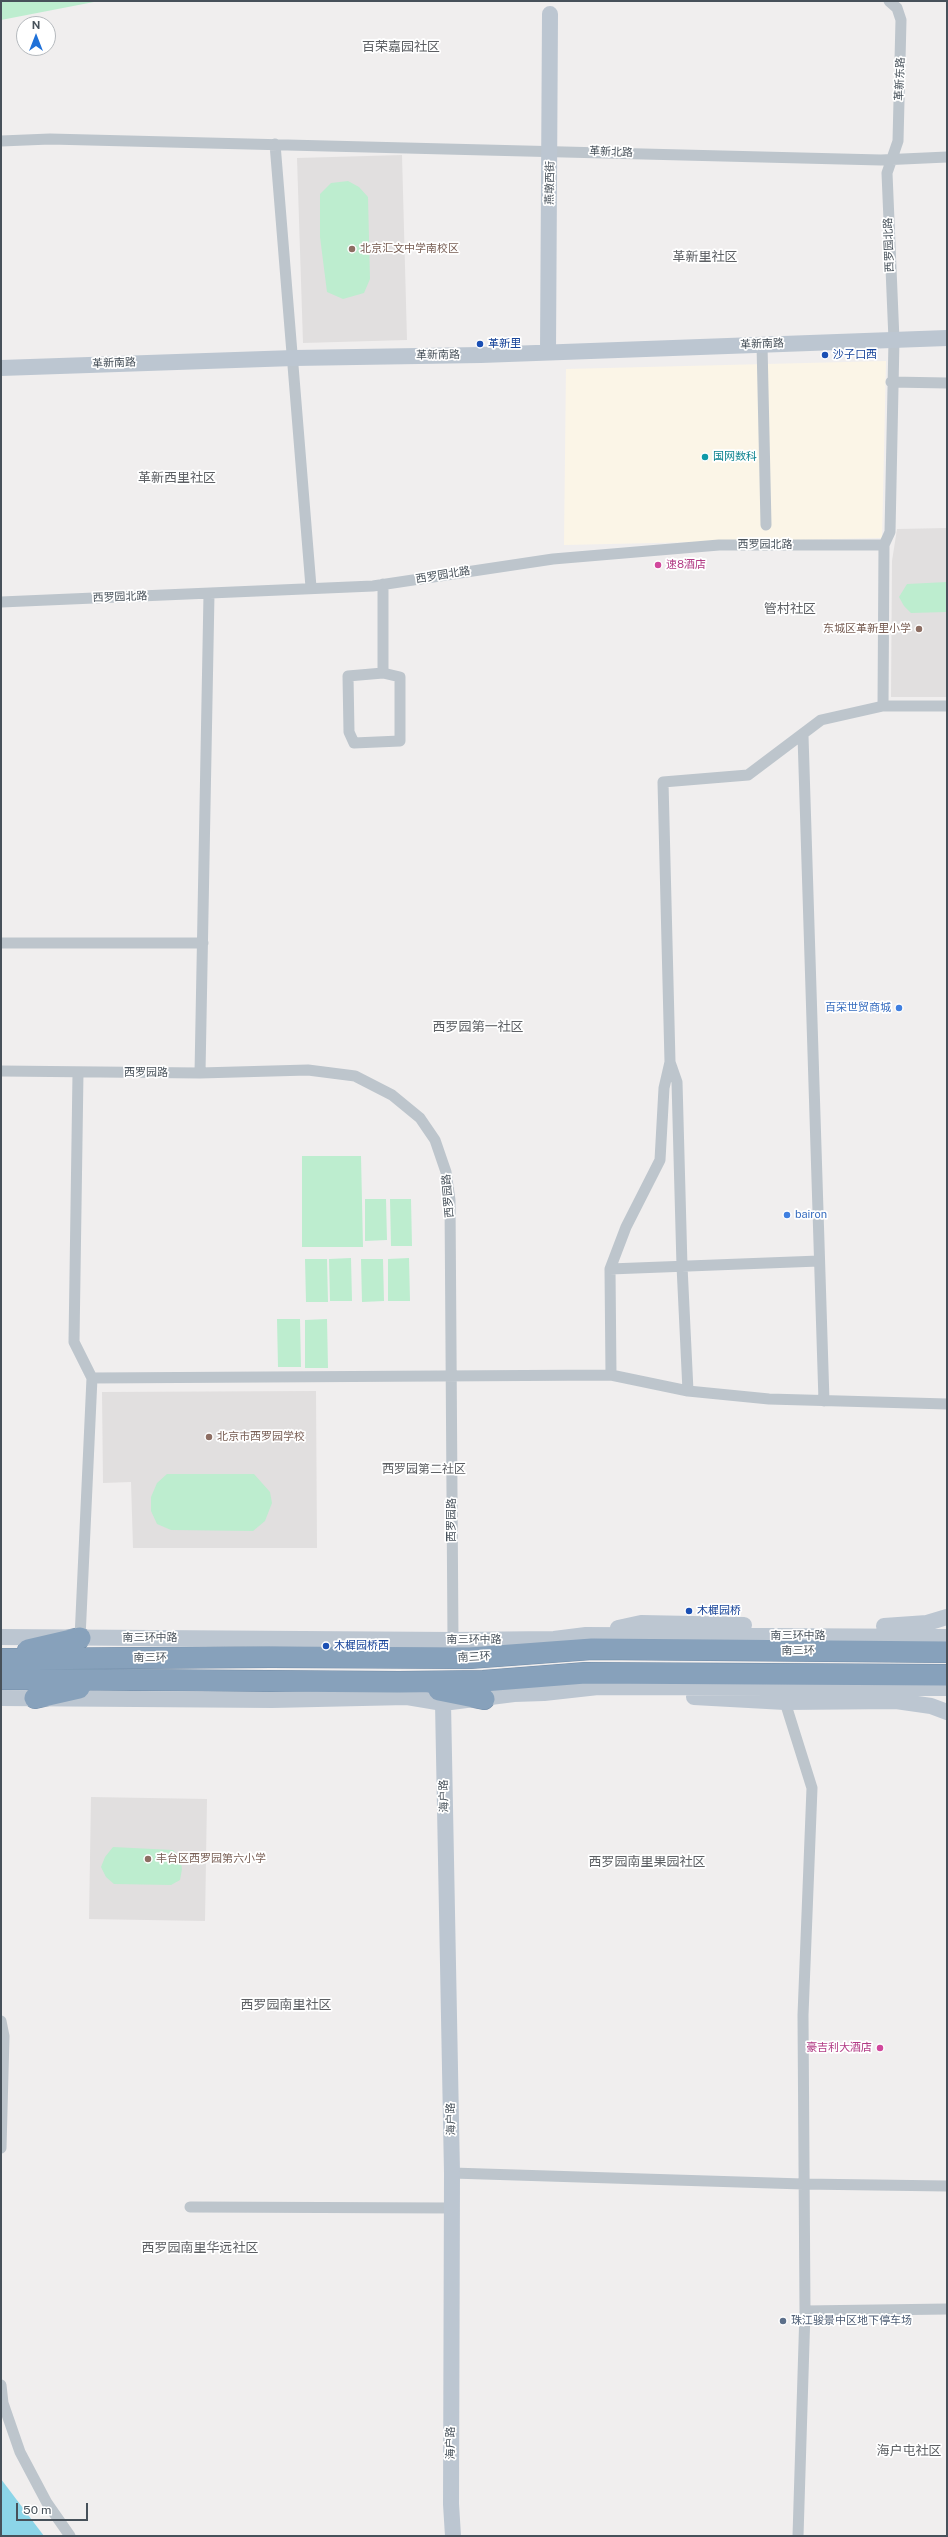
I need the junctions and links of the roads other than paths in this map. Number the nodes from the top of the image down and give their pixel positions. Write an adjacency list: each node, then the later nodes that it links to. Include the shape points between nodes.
1 (889, 1): 7 (street, 革新东路, via 897,8 901,20 898,141)
2 (550, 14): 5 (street, 燕墩西街)
3 (1, 141): 4 (street, 革新北路, via 50,138)
4 (275, 144): 5 (street, 革新北路); 12 (street)
5 (550, 150): 7 (street, 革新北路); 11 (street, 燕墩西街)
6 (947, 156): 7 (street, 革新北路)
7 (892, 159): 9 (street, 西罗园北路, via 887,173 891,325)
8 (947, 338): 9 (street, 革新南路)
9 (894, 340): 10 (street, 革新南路); 14 (street, 西罗园北路)
10 (762, 344): 11 (street, 革新南路); 16 (street)
11 (548, 351): 12 (street, 革新南路)
12 (294, 358): 13 (street, 革新南路); 19 (street)
13 (1, 368)
14 (892, 382): 15 (street); 17 (street, 西罗园北路, via 890,532)
15 (947, 383)
16 (766, 525)
17 (884, 545): 18 (street, 西罗园北路, via 719,545 553,559); 23 (street, 西罗园北路)
18 (384, 584): 19 (street, 西罗园北路); 22 (street)
19 (311, 587): 20 (street, 西罗园北路)
20 (209, 594): 21 (street, 西罗园北路); 27 (street)
21 (1, 602)
22 (383, 673): 22 (street, via 400,677 400,742 354,743 349,732 348,676)
23 (883, 706): 24 (street); 25 (street, via 821,720)
24 (947, 706)
25 (803, 736): 28 (street, via 748,775 663,782); 32 (street)
26 (1, 943): 27 (street)
27 (203, 943): 31 (street)
28 (670, 1062): 33 (street, via 677,1082); 34 (street, via 664,1088 660,1160 626,1227)
29 (1, 1071): 30 (street, 西罗园路)
30 (78, 1073): 31 (street, 西罗园路); 37 (street, via 74,1342)
31 (200, 1073): 35 (street, 西罗园路, via 308,1070 355,1076 392,1095 420,1118 435,1140 446,1172 450,1200)
32 (819, 1261): 33 (street); 39 (street)
33 (682, 1266): 34 (street); 38 (street)
34 (610, 1269): 36 (street)
35 (451, 1375): 36 (street); 37 (street); 45 (street, 西罗园路)
36 (611, 1375): 38 (street)
37 (92, 1378): 44 (street)
38 (688, 1391): 39 (street)
39 (824, 1401): 40 (street)
40 (947, 1404)
41 (947, 1617): 47 (street, via 899,1626 641,1624)
42 (1, 1637): 44 (street, 南三环中路)
43 (947, 1637): 47 (street, 南三环中路)
44 (80, 1638): 45 (street, 南三环中路); 49 (highway)
45 (452, 1640): 46 (street, 南三环中路)
46 (554, 1640): 47 (highway)
47 (589, 1642): 48 (highway, 南三环); 49 (highway, 南三环, via 470,1658)
48 (947, 1652)
49 (1, 1658)
50 (622, 1674): 51 (highway, 南三环); 54 (highway, 南三环, via 584,1673 483,1680); 55 (highway)
51 (947, 1675)
52 (1, 1679): 53 (highway, 南三环)
53 (123, 1680): 54 (highway, 南三环); 59 (highway)
54 (399, 1682): 60 (highway)
55 (598, 1687): 56 (street); 57 (street)
56 (947, 1688)
57 (544, 1693): 60 (street); 61 (street, via 593,1692)
58 (1, 1698): 59 (street)
59 (35, 1698): 62 (street, via 272,1700 407,1697)
60 (484, 1699): 62 (street)
61 (785, 1702): 63 (street, via 896,1701 931,1706); 67 (street, via 812,1788 803,2015)
62 (443, 1703): 66 (street, 海户路)
63 (947, 1712)
64 (1, 2021): 65 (street, via 4,2036)
65 (1, 2148)
66 (452, 2173): 67 (street); 70 (street, 海户路)
67 (803, 2184): 68 (street); 72 (street)
68 (947, 2186)
69 (190, 2207): 70 (street)
70 (452, 2208): 75 (street, 海户路)
71 (947, 2309): 72 (street)
72 (805, 2311): 76 (street)
73 (1, 2385): 74 (street, via 2,2403 20,2452 47,2503)
74 (70, 2536)
75 (453, 2536)
76 (798, 2536)

